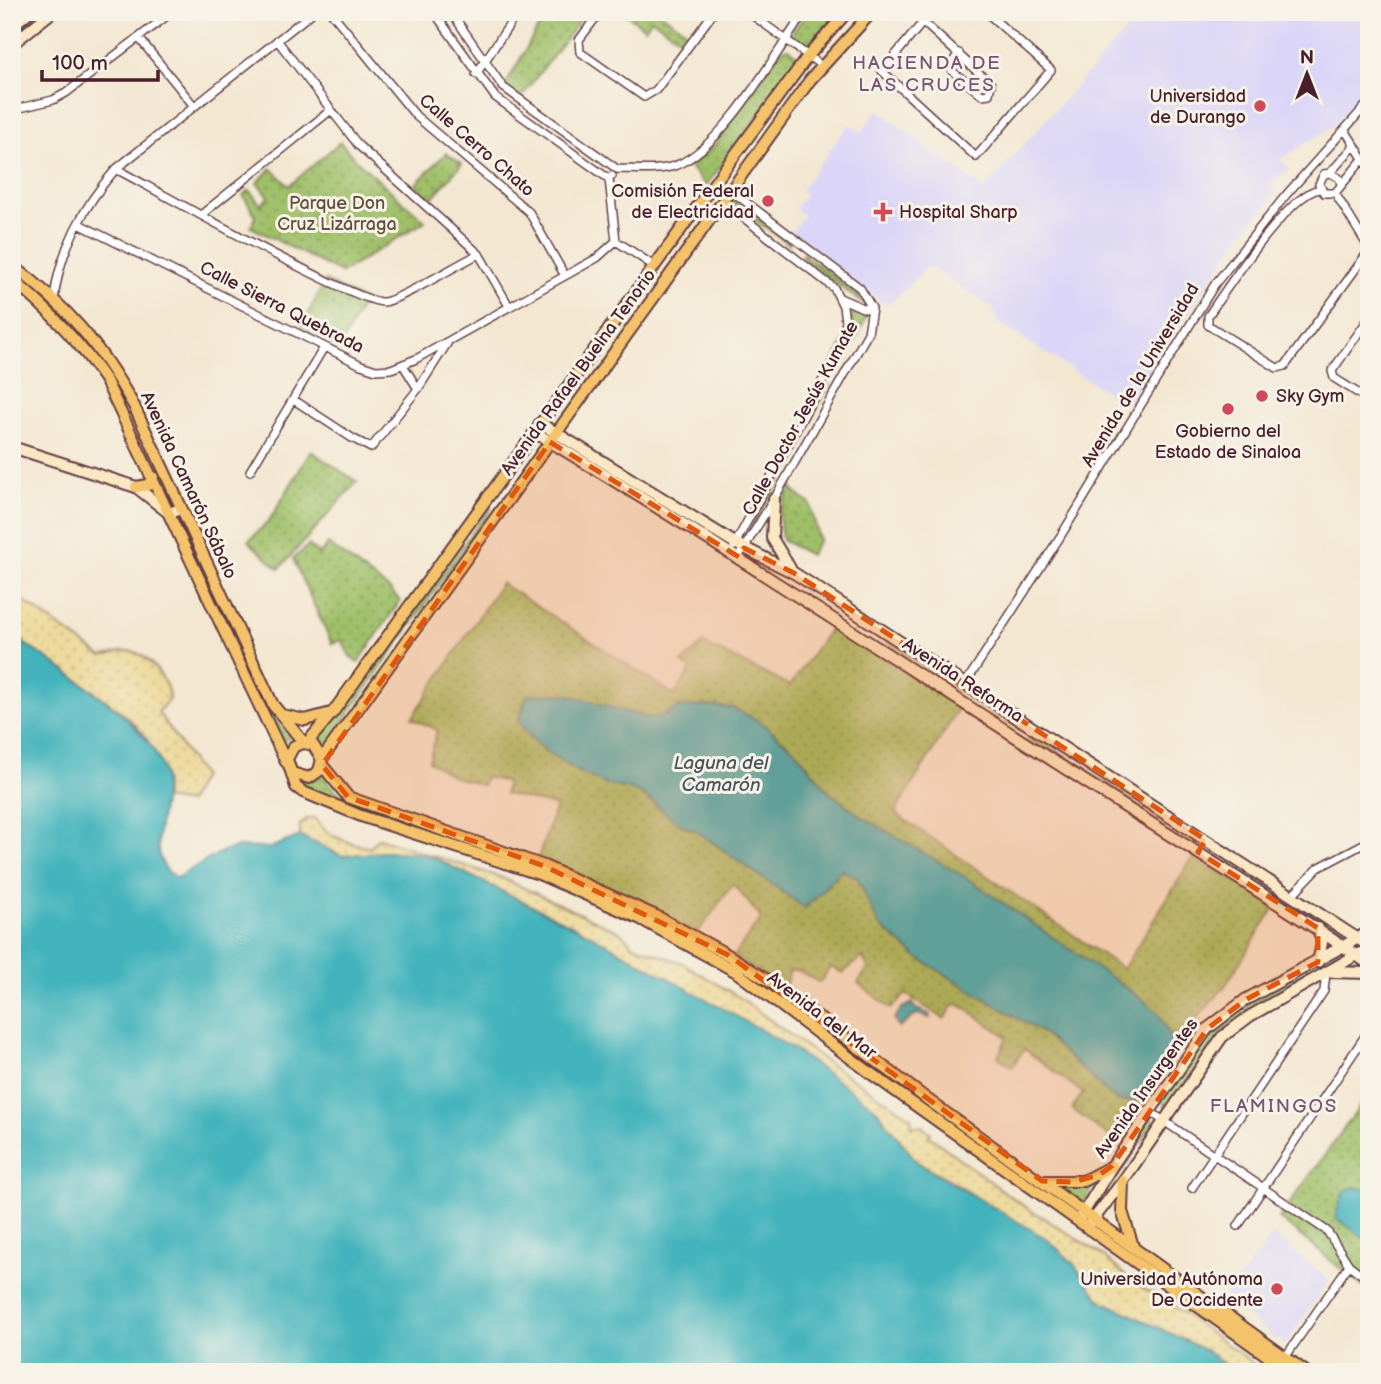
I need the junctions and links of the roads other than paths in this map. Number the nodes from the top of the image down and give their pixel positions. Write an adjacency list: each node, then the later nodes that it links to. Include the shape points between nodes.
1 (29, 12): 18 (main road)
2 (52, 12): 22 (main road)
3 (172, 12): 19 (street)
4 (313, 12): 21 (street)
5 (331, 12): 50 (street, Calle Cerro Chato, via 416,116 529,212)
6 (434, 12): 27 (street)
7 (451, 12): 25 (street)
8 (518, 12): 25 (street)
9 (600, 12): 10 (street, via 579,40 580,52 643,97 656,90)
10 (714, 12)
11 (748, 12): 20 (street)
12 (805, 12): 20 (street)
13 (847, 12): 24 (main road, Avenida Rafael Buelna Tenorio)
14 (872, 12): 26 (main road, Avenida Rafael Buelna Tenorio)
15 (986, 12): 17 (street, via 1051,70 976,157 882,71)
16 (913, 13): 17 (street)
17 (923, 22): 23 (street)
18 (12, 26)
19 (139, 38): 29 (street); 30 (street, via 66,93)
20 (785, 39): 24 (street); 36 (street, via 728,121 692,157 658,170)
21 (277, 40): 29 (street); 31 (street)
22 (12, 44)
23 (959, 53): 23 (street, via 950,69 982,95 989,94 991,85)
24 (808, 57): 26 (street); 49 (main road, Avenida Rafael Buelna Tenorio)
25 (484, 63): 27 (street); 36 (street, via 503,87)
26 (822, 66): 41 (main road, Avenida Rafael Buelna Tenorio)
27 (476, 74): 38 (street, via 495,97)
28 (1369, 102): 32 (street, Avenida de la Universidad)
29 (194, 106): 35 (street)
30 (12, 110)
31 (331, 110): 44 (street); 47 (street, via 380,166)
32 (1346, 130): 33 (street); 76 (street, Avenida de la Universidad, via 1215,284)
33 (1361, 152): 34 (street); 37 (street); 39 (street)
34 (1369, 168)
35 (116, 169): 44 (street); 45 (street)
36 (617, 169): 38 (street)
37 (1330, 173): 39 (street); 40 (street, via 1320,178)
38 (610, 179): 46 (street)
39 (1341, 184): 42 (street)
40 (1320, 189): 42 (street); 42 (street, via 1306,193 1292,207 1208,316 1208,325 1277,368 1285,366 1368,252)
41 (730, 190): 43 (main road, Avenida Rafael Buelna Tenorio); 55 (street, Calle Doctor Jesús Kumate, via 860,288)
42 (1335, 193)
43 (722, 201): 52 (street, Calle Doctor Jesús Kumate, via 834,288); 66 (main road, Avenida Rafael Buelna Tenorio)
44 (201, 215): 47 (street, via 376,302 396,297)
45 (79, 223): 53 (street, via 60,264); 58 (street, Calle Sierra Quebrada)
46 (617, 241): 49 (street); 50 (street, Calle Sierra Quebrada)
47 (479, 254): 54 (street)
48 (12, 265): 53 (main road, Avenida Camarón Sábalo)
49 (654, 266): 65 (main road, Avenida Rafael Buelna Tenorio)
50 (565, 276): 54 (street, Calle Sierra Quebrada)
51 (12, 279): 69 (main road, Avenida Camarón Sábalo, via 80,343 106,380)
52 (840, 298): 55 (street); 60 (street, Calle Doctor Jesús Kumate, via 844,337)
53 (54, 300): 72 (main road, Avenida Camarón Sábalo, via 107,359)
54 (509, 306): 57 (street, Calle Sierra Quebrada)
55 (872, 308): 61 (street, Calle Doctor Jesús Kumate, via 868,333)
56 (1369, 317): 64 (street, via 1332,371 1334,378)
57 (447, 342): 59 (street, Calle Sierra Quebrada); 62 (street)
58 (323, 349): 59 (street, Calle Sierra Quebrada, via 376,370); 63 (street)
59 (403, 365): 62 (street)
60 (824, 377): 61 (street); 74 (street, Calle Doctor Jesús Kumate)
61 (839, 385): 71 (street, Calle Doctor Jesús Kumate)
62 (418, 389): 63 (street, via 372,447)
63 (294, 400): 68 (street)
64 (1369, 400)
65 (537, 428): 66 (main road, Avenida Reforma); 77 (main road, Avenida Rafael Buelna Tenorio)
66 (553, 437): 74 (main road, Avenida Reforma); 80 (main road, Avenida Rafael Buelna Tenorio)
67 (12, 447): 70 (main road)
68 (250, 471)
69 (153, 477): 70 (main road, via 148,485); 73 (main road, Avenida Camarón Sábalo)
70 (136, 487): 73 (main road)
71 (774, 499): 74 (street, Calle Doctor Jesús Kumate); 75 (main road, via 772,538)
72 (181, 509): 73 (main road); 78 (main road, Avenida Camarón Sábalo)
73 (169, 513): 81 (main road, Avenida Camarón Sábalo)
74 (737, 550): 75 (main road, Avenida Reforma); 84 (main road, Avenida Reforma)
75 (794, 573): 76 (main road, Avenida Reforma)
76 (965, 684): 82 (main road, Avenida Reforma)
77 (333, 712): 78 (main road, via 305,720); 79 (main road, Avenida Rafael Buelna Tenorio)
78 (280, 714): 79 (main road, Avenida Camarón Sábalo)
79 (306, 743): 80 (main road, via 317,748); 81 (main road, via 290,750)
80 (322, 762): 81 (main road, via 309,778); 103 (main road, Avenida del Mar, via 348,797 544,866 728,955)
81 (289, 769): 107 (main road, Avenida del Mar, via 298,789 326,803 527,870 679,939 735,971 873,1075)
82 (1206, 841): 84 (main road); 85 (main road, Avenida Reforma)
83 (1369, 841): 87 (street, via 1318,868)
84 (1198, 852): 86 (main road, Avenida Reforma)
85 (1272, 883): 86 (main road); 87 (main road, Avenida Reforma)
86 (1263, 893): 88 (main road, Avenida Reforma)
87 (1292, 895): 90 (main road, Avenida Reforma)
88 (1318, 928): 91 (main road, Avenida Reforma); 94 (main road, via 1322,943)
89 (1369, 932): 90 (main road, Avenida Insurgentes)
90 (1357, 938): 91 (main road, Avenida Insurgentes); 92 (main road, Avenida Reforma)
91 (1343, 946): 93 (main road, Avenida Reforma); 94 (main road, Avenida Insurgentes)
92 (1369, 947): 93 (main road, Avenida Insurgentes)
93 (1356, 956): 95 (main road, Avenida Reforma); 96 (main road, Avenida Insurgentes)
94 (1318, 962): 99 (main road, Avenida Insurgentes, via 1219,1018 1199,1038)
95 (1369, 964)
96 (1327, 972): 97 (main road); 100 (main road, Avenida Insurgentes, via 1222,1037); 101 (street, via 1324,991)
97 (1369, 973)
98 (1369, 1030): 105 (street)
99 (1149, 1111): 100 (street); 102 (main road, Avenida Insurgentes)
100 (1164, 1120): 101 (street); 104 (main road, Avenida Insurgentes)
101 (1213, 1153): 105 (street); 106 (street)
102 (1112, 1166): 103 (main road, via 1083,1181); 107 (main road, Avenida Insurgentes)
103 (1042, 1181): 107 (main road, Avenida del Mar)
104 (1123, 1181): 107 (main road, Avenida Insurgentes); 109 (main road, via 1122,1211)
105 (1263, 1187): 108 (street); 110 (street, via 1326,1231)
106 (1192, 1188)
107 (1086, 1220): 109 (main road, Avenida del Mar); 112 (main road, Avenida del Mar)
108 (1238, 1226)
109 (1133, 1247): 112 (main road, Avenida del Mar)
110 (1349, 1265): 111 (street); 112 (street)
111 (1369, 1280)
112 (1283, 1360): 113 (main road, Avenida del Mar); 114 (main road, Avenida del Mar)
113 (1290, 1372)
114 (1306, 1372)

